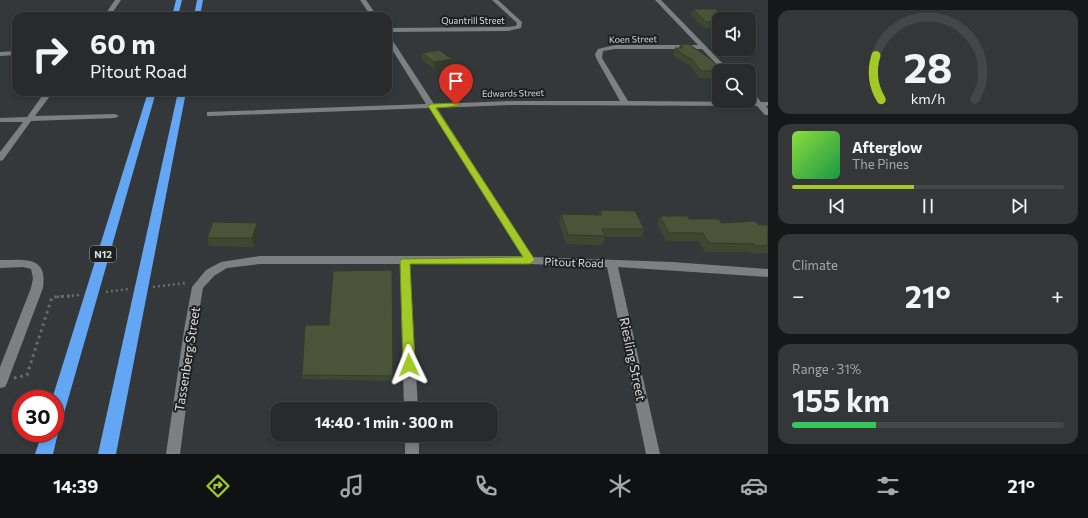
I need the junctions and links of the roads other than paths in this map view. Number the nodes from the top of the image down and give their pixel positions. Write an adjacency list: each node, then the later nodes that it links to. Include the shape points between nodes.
1 (118, 0): 7 (street)
2 (179, 0): 8 (highway)
3 (200, 0): 9 (highway)
4 (363, 0): 10 (street)
5 (495, 0): 11 (street, Quantrill Street, via 517,19 519,27)
6 (658, 0): 12 (street)
7 (110, 12)
8 (176, 12)
9 (198, 12)
10 (371, 12)
11 (392, 30)
12 (704, 48): 16 (street); 21 (street, Koen Street, via 615,47 600,50 599,58)
13 (12, 53): 15 (street)
14 (392, 53): 24 (street)
15 (0, 54)
16 (720, 64)
17 (46, 96): 28 (street)
18 (151, 96): 38 (highway, N12)
19 (181, 96): 43 (highway)
20 (756, 101): 22 (street)
21 (625, 103): 22 (street, Edwards Street); 24 (street, Edwards Street)
22 (759, 104): 23 (street, Edwards Street); 25 (street)
23 (768, 104)
24 (431, 106): 26 (street, Edwards Street); 31 (street)
25 (768, 113)
26 (210, 114)
27 (115, 116): 28 (street)
28 (28, 119): 29 (street); 30 (street)
29 (0, 120)
30 (0, 158)
31 (530, 260): 32 (street, Pitout Road); 34 (street, Pitout Road)
32 (405, 261): 35 (street, Pitout Road, via 249,260); 39 (street)
33 (0, 264): 37 (street, via 32,264 38,268 40,276)
34 (612, 264): 36 (street, Pitout Road); 46 (street, Riesling Street)
35 (214, 270): 44 (street, Tassenberg Street, via 198,287)
36 (768, 273)
37 (0, 383)
38 (63, 390)
39 (411, 402)
40 (47, 442): 42 (highway)
41 (412, 442): 45 (street)
42 (44, 454)
43 (107, 454)
44 (174, 454)
45 (412, 454)
46 (653, 454)

